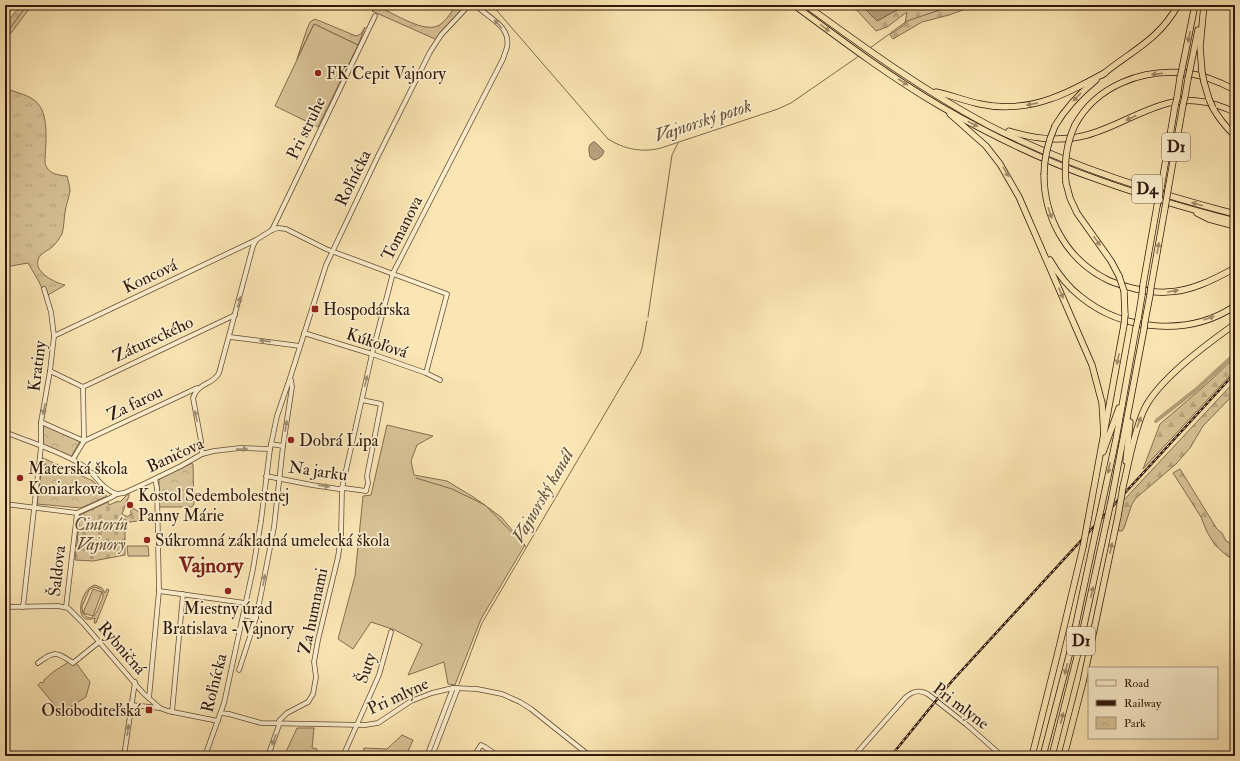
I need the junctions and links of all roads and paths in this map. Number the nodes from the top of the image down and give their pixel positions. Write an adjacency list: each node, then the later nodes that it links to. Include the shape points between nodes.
1 (469, 5): 23 (street, Roľnícka, via 430,52)
2 (476, 5): 25 (street, Tomanova, one-way to 2, via 503,59 507,46 506,36 499,24)
3 (794, 5): 12 (highway, D4, one-way to 12, via 870,61)
4 (806, 5): 10 (highway, D4, via 862,46)
5 (1178, 5): 9 (highway, via 1152,38)
6 (1195, 5): 42 (highway, D1, one-way to 42, bridge)
7 (1204, 5): 15 (highway, bridge, via 1200,47 1204,82 1219,119); 39 (highway, D1, one-way to 7, bridge, via 1183,105)
8 (375, 16): 20 (street, Pri struhe)
9 (1105, 73): 10 (highway, one-way to 10, via 1050,99 1017,106 981,105); 24 (highway, one-way to 24, bridge, via 1068,106 1055,126 1046,150 1044,186 1048,209 1058,233 1069,249 1094,272 1117,284 1145,291 1182,290)
10 (930, 90): 14 (highway, D4)
11 (1235, 90): 50 (highway, one-way to 50, bridge, via 1208,78 1187,73 1146,75 1127,80 1101,94 1086,109 1069,140 1065,157 1066,183 1070,198 1111,261 1124,291 1124,325)
12 (939, 105): 16 (highway, D4, one-way to 16, via 986,131 1060,164 1104,182); 22 (highway, one-way to 22, via 986,146 1000,164)
13 (1235, 112): 14 (highway, one-way to 14, via 1208,103 1179,101 1154,108 1096,133 1059,139 1033,138)
14 (988, 125): 17 (highway, D4, one-way to 14, via 1100,173)
15 (1235, 136)
16 (1184, 207): 18 (highway, D4); 19 (highway, via 1210,219)
17 (1235, 214)
18 (1235, 221)
19 (1235, 226)
20 (272, 230): 21 (street, Koncová); 23 (street, via 286,229)
21 (256, 240): 28 (street, Za farou, one-way to 21); 31 (street, Koncová)
22 (1040, 244): 27 (highway, one-way to 27, via 1058,273 1080,297 1124,321 1140,325 1184,325 1201,322); 50 (highway, one-way to 50, via 1092,365 1102,403)
23 (332, 251): 25 (street); 30 (street, Roľnícka)
24 (1235, 268)
25 (393, 273): 34 (street, Tomanova); 36 (street, via 447,294)
26 (44, 289): 31 (street, Kratiny, via 51,312)
27 (1235, 306)
28 (235, 315): 32 (street, Za farou); 40 (street, Zátureckého)
29 (1235, 323): 61 (highway, one-way to 29, via 1138,424 1157,390 1174,372)
30 (304, 333): 33 (street, Roľnícka); 34 (street, Kúkoľová)
31 (54, 336): 35 (street, Kratiny)
32 (230, 337): 33 (street, one-way to 32); 41 (street, Za farou, via 217,378)
33 (300, 346): 37 (street, Roľnícka)
34 (372, 354): 36 (street, Kúkoľová); 45 (street, Tomanova, one-way to 34)
35 (50, 371): 40 (street); 48 (street, Kratiny, one-way to 48)
36 (426, 373): 38 (street, Kúkoľová)
37 (290, 378): 46 (street, Roľnícka); 47 (street, Roľnícka)
38 (440, 380)
39 (1135, 380): 61 (highway); 103 (highway, D1, one-way to 39, bridge, via 1078,653)
40 (83, 387): 51 (street)
41 (198, 388): 43 (street, Za farou); 44 (street)
42 (1125, 388): 57 (highway); 102 (highway, D1, one-way to 102, bridge, via 1070,652)
43 (187, 392): 44 (street); 51 (street, Za farou)
44 (193, 398): 55 (street, one-way to 44)
45 (362, 400): 62 (street, Tomanova); 62 (street, Na jarku, via 381,404 367,476 368,483 366,491)
46 (282, 401): 47 (street, via 287,399); 54 (street, Roľnícka)
47 (290, 402): 52 (street, Roľnícka, one-way to 47)
48 (42, 422): 51 (street); 53 (street, Kratiny)
49 (5, 432): 53 (street)
50 (1104, 435): 57 (highway)
51 (84, 441): 56 (street)
52 (283, 446): 54 (street); 59 (street, Roľnícka)
53 (41, 447): 56 (street); 65 (street, Kratiny)
54 (270, 447): 55 (street, Baničova, one-way to 54, via 240,448); 58 (street, Roľnícka)
55 (202, 454): 60 (street, Baničova)
56 (73, 459): 63 (street, via 84,466 106,488)
57 (1097, 471): 101 (highway, bridge, via 1083,546)
58 (266, 476): 59 (street, Na jarku); 69 (street, Roľnícka, via 258,542)
59 (279, 478): 62 (street, Na jarku, one-way to 62); 74 (street, Roľnícka, one-way to 59, via 274,527)
60 (155, 479): 63 (street, Baničova); 67 (street)
61 (1123, 487): 104 (highway, one-way to 61, bridge, via 1083,682)
62 (342, 488): 88 (street, Za humnami, via 338,557 318,640 313,694 308,702 287,713)
63 (117, 494): 66 (street, Baničova)
64 (5, 504): 65 (street)
65 (34, 508): 66 (street); 70 (street, Kratiny)
66 (77, 513): 72 (street, Šaldova)
67 (159, 592): 68 (street); 82 (street)
68 (183, 594): 69 (street); 85 (street)
69 (246, 603): 73 (street, Roľnícka)
70 (23, 606): 71 (street); 72 (street)
71 (5, 607)
72 (66, 607): 76 (street, Rybničná)
73 (243, 615): 74 (street); 86 (street, Roľnícka)
74 (256, 618): 78 (street, Roľnícka)
75 (391, 632): 89 (street, Šuty, via 379,675)
76 (99, 642): 77 (street, via 73,663 63,656 52,654); 79 (street, Rybničná)
77 (38, 663)
78 (239, 670)
79 (135, 682): 82 (street, Rybničná); 83 (street)
80 (453, 688): 81 (street, Pri mlyne); 89 (street, Pri mlyne, via 417,698 375,724); 94 (street)
81 (458, 688): 95 (street); 98 (street, Pri mlyne, via 492,691 513,698 531,709)
82 (149, 698): 84 (street, Rybničná)
83 (132, 705): 84 (street); 90 (street, one-way to 83)
84 (160, 708): 85 (street, Rybničná)
85 (172, 712): 87 (street, Rybničná)
86 (221, 713): 87 (street, Roľnícka); 88 (street, Pri mlyne, via 255,722)
87 (218, 721): 91 (street, Roľnícka)
88 (279, 723): 89 (street, Pri mlyne); 92 (street, one-way to 92)
89 (357, 725): 93 (street, Šuty)
90 (124, 756)
91 (205, 756)
92 (268, 756)
93 (343, 756)
94 (427, 756)
95 (432, 756)
96 (474, 756): 97 (street, via 482,745)
97 (498, 756)
98 (590, 756)
99 (854, 756): 100 (street, Pri mlyne, via 905,698 918,691 929,695)
100 (1002, 756)
101 (1032, 756)
102 (1043, 756)
103 (1052, 756)
104 (1064, 756)

